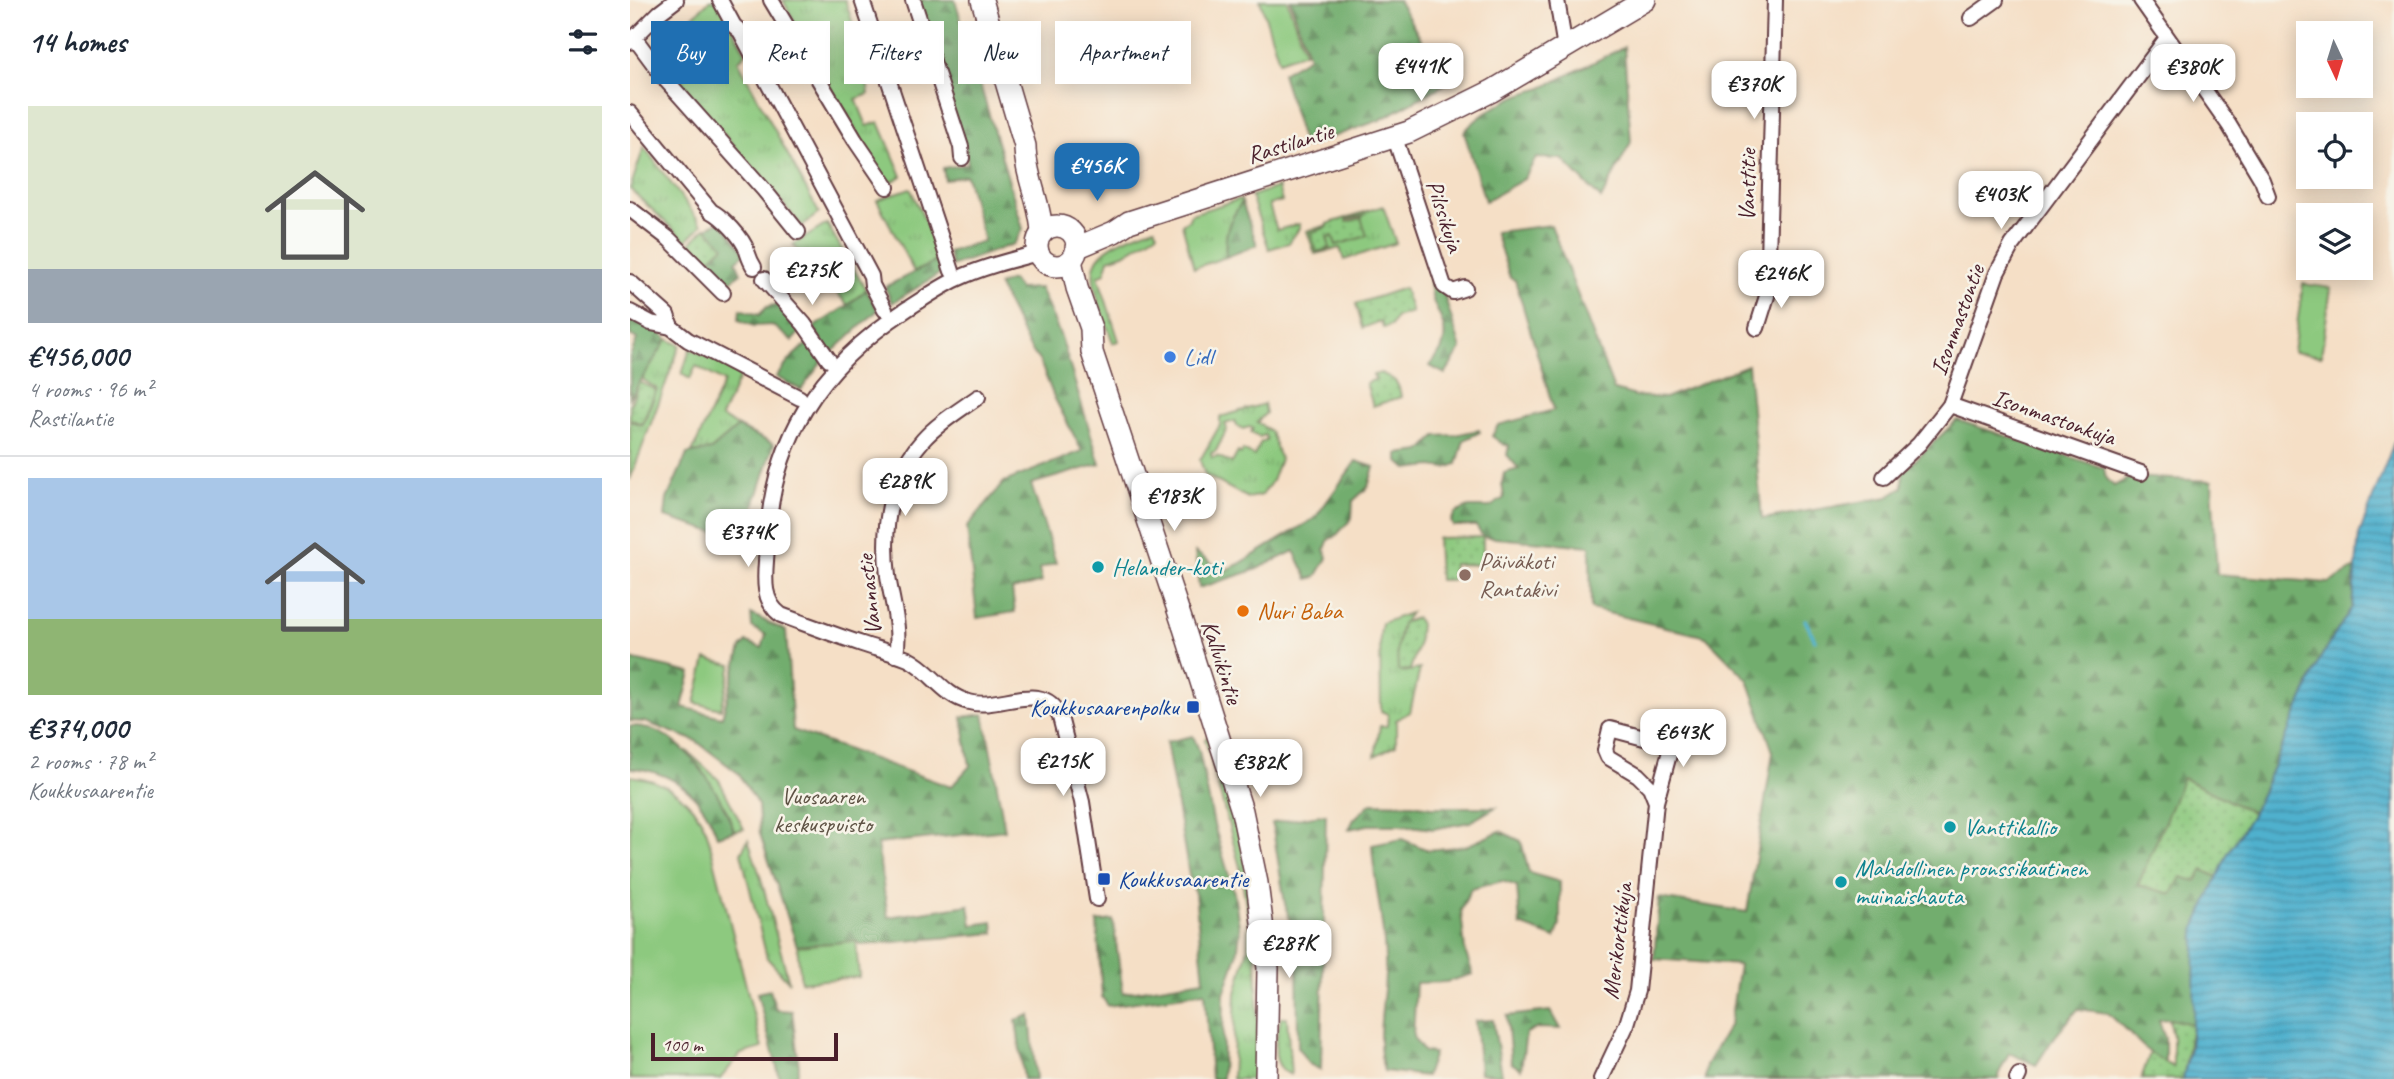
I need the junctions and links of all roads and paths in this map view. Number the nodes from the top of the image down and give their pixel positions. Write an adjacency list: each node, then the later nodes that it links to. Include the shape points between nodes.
1 (676, 0): 14 (street)
2 (720, 0): 30 (street, via 829,193)
3 (771, 0): 19 (street)
4 (862, 0): 25 (street)
5 (913, 0): 18 (street)
6 (982, 0): 23 (main road, Kallvikintie, via 1025,146 1025,165 1039,213)
7 (1557, 0): 15 (street)
8 (1645, 0): 15 (main road, Rastilantie)
9 (1774, 0): 33 (street, Vanttitie, via 1767,296)
10 (1996, 0): 12 (street)
11 (2141, 0): 13 (street)
12 (1972, 18)
13 (2167, 38): 20 (street, via 2229,125); 37 (street, Isonmastontie, via 2004,259)
14 (634, 43): 22 (street)
15 (1565, 48): 17 (main road, Rastilantie, via 1474,101)
16 (630, 113): 24 (street, via 711,211 723,217 747,249)
17 (1395, 138): 23 (main road, Rastilantie, via 1129,222 1113,221); 28 (street, Pilssikuja, via 1444,286 1453,292)
18 (962, 158)
19 (887, 187)
20 (2268, 196)
21 (630, 209): 29 (street, via 670,239)
22 (798, 232)
23 (1058, 245): 40 (street, via 955,280 874,332 820,386 785,450 768,520 765,588 770,605 781,615); 43 (main road, Kallvikintie, via 1062,284 1077,333 1092,352 1245,824 1268,968)
24 (754, 267)
25 (951, 271)
26 (764, 279): 34 (street)
27 (630, 282): 32 (street, via 667,315)
28 (1465, 288)
29 (723, 293)
30 (886, 310)
31 (630, 312): 32 (street)
32 (671, 327): 36 (street)
33 (1757, 328)
34 (829, 360)
35 (978, 397): 40 (street, Vannastie, via 923,440 892,494 886,548 898,629)
36 (800, 398)
37 (1950, 405): 38 (street, Isonmastonkuja); 39 (street, Isonmastontie, via 1919,444)
38 (2141, 473)
39 (1884, 477)
40 (896, 655): 42 (street, via 915,663 969,703 1034,697 1056,708 1082,802)
41 (1656, 802): 41 (street, Merikorttikuja, via 1669,746 1611,729 1605,750 1608,757 1639,775); 44 (street, Merikorttikuja, via 1637,991)
42 (1097, 899)
43 (1266, 1079)
44 (1601, 1079)

